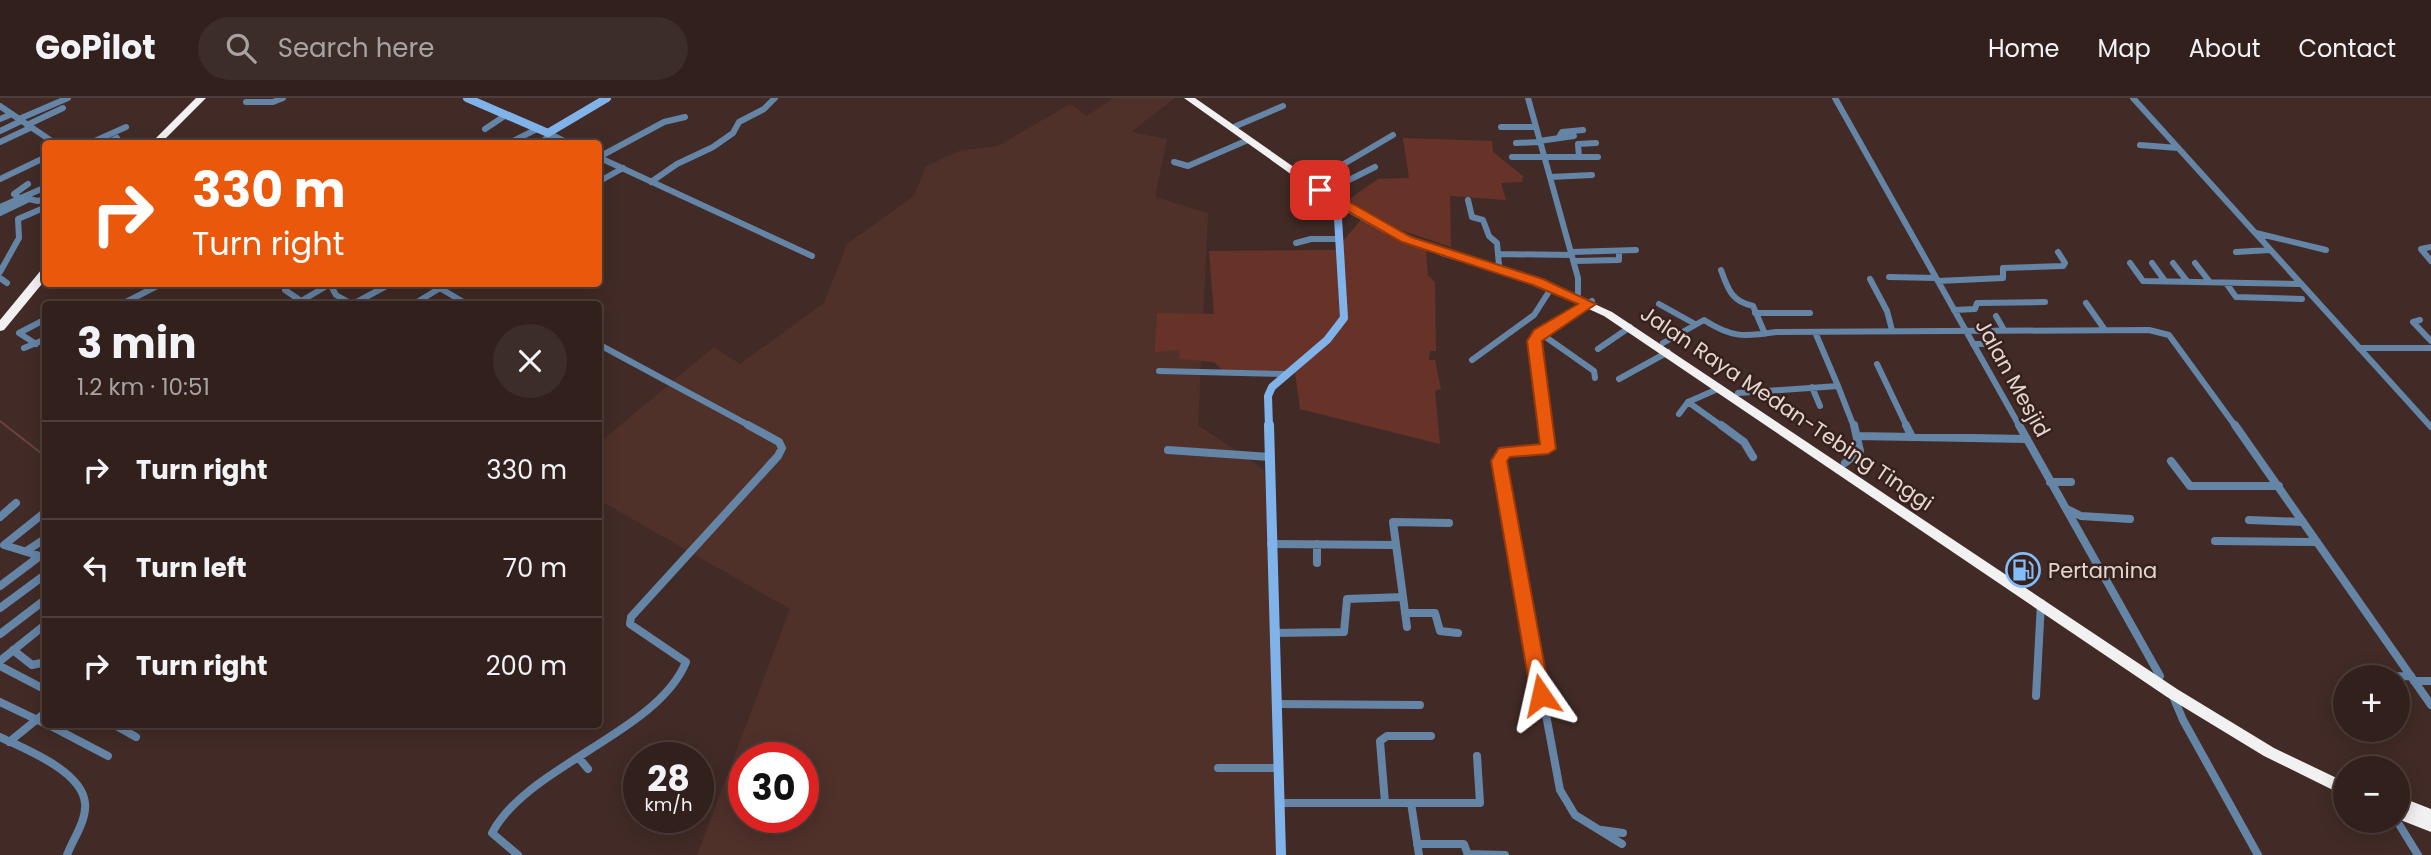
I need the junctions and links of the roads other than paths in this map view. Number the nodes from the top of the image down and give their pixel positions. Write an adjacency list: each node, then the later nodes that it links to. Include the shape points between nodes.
1 (68, 98): 21 (street)
2 (201, 98): 39 (highway)
3 (208, 98): 40 (highway)
4 (283, 98): 13 (street)
5 (467, 98): 18 (street)
6 (607, 98): 30 (street)
7 (775, 98): 67 (street, via 739,122 721,142)
8 (1189, 98): 35 (highway, Jalan Raya Medan-Tebing Tinggi)
9 (1197, 98): 22 (highway, Jalan Raya Medan-Tebing Tinggi)
10 (1528, 98): 25 (street)
11 (1835, 98): 104 (street, Jalan Mesjid)
12 (2133, 98): 49 (street)
13 (246, 102)
14 (1283, 106): 22 (street)
15 (1, 107): 17 (street)
16 (63, 108): 21 (street)
17 (12, 114): 20 (street); 21 (street)
18 (506, 115): 26 (street); 27 (street)
19 (685, 117): 50 (street, via 664,122)
20 (0, 119)
21 (25, 123): 29 (street); 36 (street); 45 (street)
22 (1236, 126): 66 (highway, Jalan Raya Medan-Tebing Tinggi)
23 (126, 127): 37 (street)
24 (1501, 127): 25 (street)
25 (1535, 127): 44 (street)
26 (485, 129)
27 (537, 129): 30 (street); 41 (street)
28 (1583, 130): 33 (street, via 1564,131)
29 (0, 131)
30 (550, 134): 42 (street); 43 (street)
31 (1393, 135): 66 (street)
32 (1574, 136): 33 (street)
33 (1559, 137): 44 (street)
34 (117, 138): 38 (street)
35 (1248, 139): 57 (street, via 1188,166); 74 (highway, Jalan Raya Medan-Tebing Tinggi)
36 (51, 140)
37 (97, 140)
38 (113, 140)
39 (158, 140)
40 (165, 140)
41 (515, 140)
42 (543, 140)
43 (562, 140)
44 (1539, 141): 46 (street); 53 (street)
45 (0, 142)
46 (1516, 143)
47 (1596, 143): 54 (street, via 1577,144)
48 (2140, 145): 49 (street)
49 (2178, 148): 78 (street)
50 (602, 155)
51 (1598, 156): 54 (street)
52 (1513, 157): 53 (street)
53 (1544, 157): 54 (street); 62 (street)
54 (1579, 157)
55 (602, 158): 59 (street)
56 (42, 159): 60 (street)
57 (1174, 162)
58 (1375, 167): 70 (street, via 1353,174)
59 (622, 168): 65 (street); 67 (street)
60 (11, 174): 63 (street); 64 (street)
61 (1592, 175): 62 (street)
62 (1550, 177): 89 (street)
63 (19, 178)
64 (0, 179)
65 (602, 180)
66 (1315, 181): 70 (highway, Jalan Raya Medan-Tebing Tinggi)
67 (651, 182): 88 (street)
68 (28, 184): 72 (street, via 15,192)
69 (42, 189): 72 (street)
70 (1329, 190): 91 (highway, Jalan Raya Medan-Tebing Tinggi, via 1404,233)
71 (42, 198): 72 (street)
72 (22, 199): 75 (street); 77 (street)
73 (1468, 200): 91 (street, via 1472,217 1483,220 1497,243)
74 (1336, 202): 79 (street); 116 (highway, Jalan Raya Medan-Tebing Tinggi, via 1407,239)
75 (0, 207)
76 (42, 208): 99 (street, via 18,219 19,238)
77 (0, 213)
78 (2255, 233): 83 (street); 84 (street)
79 (1338, 239): 80 (street); 162 (street, via 1344,318 1321,348)
80 (1296, 243)
81 (2431, 247): 92 (street, via 2421,249)
82 (1636, 250): 87 (street)
83 (2270, 250): 86 (street); 110 (street)
84 (2326, 250)
85 (2058, 252): 104 (street, via 2063,266 2003,268 2003,278)
86 (2236, 252)
87 (1620, 254): 89 (street, via 1619,260); 90 (street)
88 (812, 256)
89 (1572, 256): 91 (street); 118 (street)
90 (1631, 258)
91 (1498, 259): 118 (highway, Jalan Raya Medan-Tebing Tinggi)
92 (2431, 261)
93 (2195, 262): 107 (street)
94 (2130, 263): 105 (street, via 2143,281)
95 (2152, 263): 105 (street)
96 (2173, 263): 106 (street)
97 (42, 266): 134 (highway)
98 (1721, 271): 132 (street, via 1736,303 1752,306)
99 (0, 272)
100 (42, 276): 139 (highway)
101 (1889, 277): 104 (street)
102 (0, 278): 108 (street)
103 (1870, 279): 141 (street)
104 (1937, 279): 131 (street, Jalan Mesjid)
105 (2165, 281): 106 (street)
106 (2186, 281): 107 (street)
107 (2209, 281): 109 (street)
108 (7, 283)
109 (2226, 283): 110 (street); 119 (street, via 2236,297)
110 (2300, 284): 156 (street)
111 (155, 287): 120 (street)
112 (287, 287): 121 (street)
113 (325, 287): 122 (street)
114 (332, 287): 123 (street)
115 (384, 287): 124 (street)
116 (1552, 287): 127 (highway, Jalan Raya Medan-Tebing Tinggi); 159 (street, via 1534,316)
117 (440, 288): 125 (street); 126 (street)
118 (1578, 293): 127 (highway, Jalan Raya Medan-Tebing Tinggi)
119 (2302, 299)
120 (128, 301)
121 (297, 301)
122 (302, 301)
123 (347, 301)
124 (358, 301)
125 (419, 301)
126 (462, 301)
127 (1591, 302): 140 (highway, Jalan Raya Medan-Tebing Tinggi); 146 (street); 154 (highway, Jalan Raya Medan-Tebing Tinggi)
128 (2045, 302): 131 (street, via 1977,303 1974,309)
129 (2086, 303): 144 (street)
130 (1659, 304): 138 (street)
131 (1954, 310): 142 (street, Jalan Mesjid)
132 (1755, 313): 133 (street); 147 (street)
133 (1810, 313)
134 (0, 316)
135 (1996, 316): 143 (street)
136 (42, 317): 150 (street, via 19,333)
137 (2420, 320): 148 (street, via 2413,321)
138 (1695, 324): 147 (street, via 1706,321 1724,333 1743,337); 154 (street)
139 (0, 327)
140 (1630, 327): 154 (highway, Jalan Raya Medan-Tebing Tinggi); 158 (street)
141 (1892, 330): 142 (street); 145 (street)
142 (1966, 330): 143 (street); 151 (street, Jalan Mesjid)
143 (2004, 330): 144 (street)
144 (2105, 330): 184 (street, via 2169,335)
145 (1815, 332): 147 (street); 165 (street)
146 (1539, 333): 163 (street, via 1594,371); 254 (street, via 1534,345 1549,446 1542,451 1505,452 1499,461 1560,790 1575,815)
147 (1765, 334)
148 (2431, 341)
149 (42, 342): 150 (street)
150 (36, 344): 155 (street)
151 (1973, 344): 152 (street); 175 (street, Jalan Mesjid)
152 (1998, 344)
153 (602, 346): 241 (street, via 779,442 782,448 631,617 630,624 686,662 683,674 637,717)
154 (1665, 347): 164 (street); 167 (highway, Jalan Raya Medan-Tebing Tinggi); 168 (highway, Jalan Raya Medan-Tebing Tinggi)
155 (24, 348)
156 (2359, 348): 157 (street); 172 (street)
157 (2431, 348)
158 (1598, 349)
159 (1472, 360)
160 (1877, 364): 174 (street)
161 (1159, 371): 162 (street)
162 (1284, 374): 178 (street, via 1268,392)
163 (1595, 378)
164 (1619, 379)
165 (1838, 386): 166 (street); 173 (street)
166 (1812, 387): 168 (street); 170 (street)
167 (1721, 388): 169 (street); 176 (highway, Jalan Raya Medan-Tebing Tinggi)
168 (1738, 393): 176 (highway, Jalan Raya Medan-Tebing Tinggi)
169 (1688, 402): 171 (street); 179 (street, via 1744,442)
170 (1820, 406)
171 (1679, 414)
172 (2431, 427)
173 (1857, 436): 174 (street); 181 (street, via 1860,451)
174 (1912, 437): 175 (street)
175 (2027, 439): 182 (street, Jalan Mesjid)
176 (1814, 447): 181 (highway, Jalan Raya Medan-Tebing Tinggi); 208 (highway, Jalan Raya Medan-Tebing Tinggi)
177 (1168, 450): 178 (street)
178 (1270, 457): 196 (street)
179 (1753, 457)
180 (2171, 461): 184 (street, via 2190,486)
181 (1845, 463): 220 (highway, Jalan Raya Medan-Tebing Tinggi)
182 (2050, 482): 183 (street); 186 (street, Jalan Mesjid)
183 (2071, 482)
184 (2279, 486): 191 (street)
185 (16, 503): 188 (street)
186 (2068, 510): 189 (street, via 2081,516); 220 (street, Jalan Mesjid)
187 (42, 515): 198 (street)
188 (0, 517)
189 (2130, 519)
190 (2249, 520): 191 (street)
191 (2303, 522): 195 (street)
192 (1449, 523): 199 (street, via 1393,522)
193 (42, 541): 200 (street)
194 (2215, 541): 195 (street)
195 (2317, 542): 222 (street)
196 (1270, 544): 197 (street); 213 (street)
197 (1317, 544): 199 (street); 203 (street)
198 (2, 545): 200 (street)
199 (1396, 545): 206 (street)
200 (28, 550): 201 (street)
201 (42, 557)
202 (42, 559): 205 (street)
203 (1317, 563)
204 (42, 577): 209 (street)
205 (0, 586)
206 (1403, 597): 210 (street); 213 (street, via 1347,598 1343,632)
207 (42, 603): 215 (street)
208 (2040, 604): 225 (highway, Jalan Raya Medan-Tebing Tinggi); 226 (street)
209 (0, 608)
210 (1405, 612): 212 (street); 214 (street, via 1435,613 1440,631)
211 (42, 627): 216 (street)
212 (1408, 627)
213 (1274, 633): 229 (street)
214 (1458, 633)
215 (0, 634)
216 (13, 650): 217 (street); 218 (street, via 32,665)
217 (0, 661)
218 (42, 663)
219 (0, 666): 224 (street)
220 (2160, 676): 245 (highway, Jalan Raya Medan-Tebing Tinggi, via 2233,725)
221 (2410, 679): 222 (street)
222 (2413, 679): 223 (street); 227 (street)
223 (2431, 681)
224 (42, 688)
225 (2172, 693): 246 (highway, Jalan Raya Medan-Tebing Tinggi, via 2256,745); 265 (street)
226 (2036, 696)
227 (2430, 701)
228 (0, 702): 232 (street)
229 (1276, 704): 230 (street); 243 (street)
230 (1420, 705)
231 (42, 715): 232 (street)
232 (36, 720): 233 (street); 238 (street)
233 (42, 722)
234 (54, 728): 239 (street)
235 (120, 728): 237 (street)
236 (1431, 736): 248 (street, via 1387,736 1380,741)
237 (136, 737)
238 (5, 739): 259 (street, via 59,767 85,799)
239 (108, 756)
240 (1477, 756): 249 (street, via 1480,803)
241 (579, 758): 244 (street); 260 (street, via 495,821 492,833)
242 (1218, 768): 243 (street)
243 (1279, 768): 247 (street)
244 (588, 769)
245 (2333, 775)
246 (2333, 783)
247 (1280, 803): 248 (street); 261 (street)
248 (1385, 803): 249 (street)
249 (1411, 803): 257 (street)
250 (2410, 808): 251 (highway)
251 (2431, 816)
252 (2410, 817): 253 (highway)
253 (2431, 825)
254 (1598, 830): 255 (street); 258 (street)
255 (1623, 833)
256 (2404, 833): 266 (street)
257 (1418, 844): 262 (street); 263 (street, via 1461,843)
258 (1622, 844)
259 (67, 855)
260 (518, 855)
261 (1281, 855)
262 (1419, 855)
263 (1468, 855): 264 (street)
264 (1505, 855)
265 (2258, 855)
266 (2418, 855)

